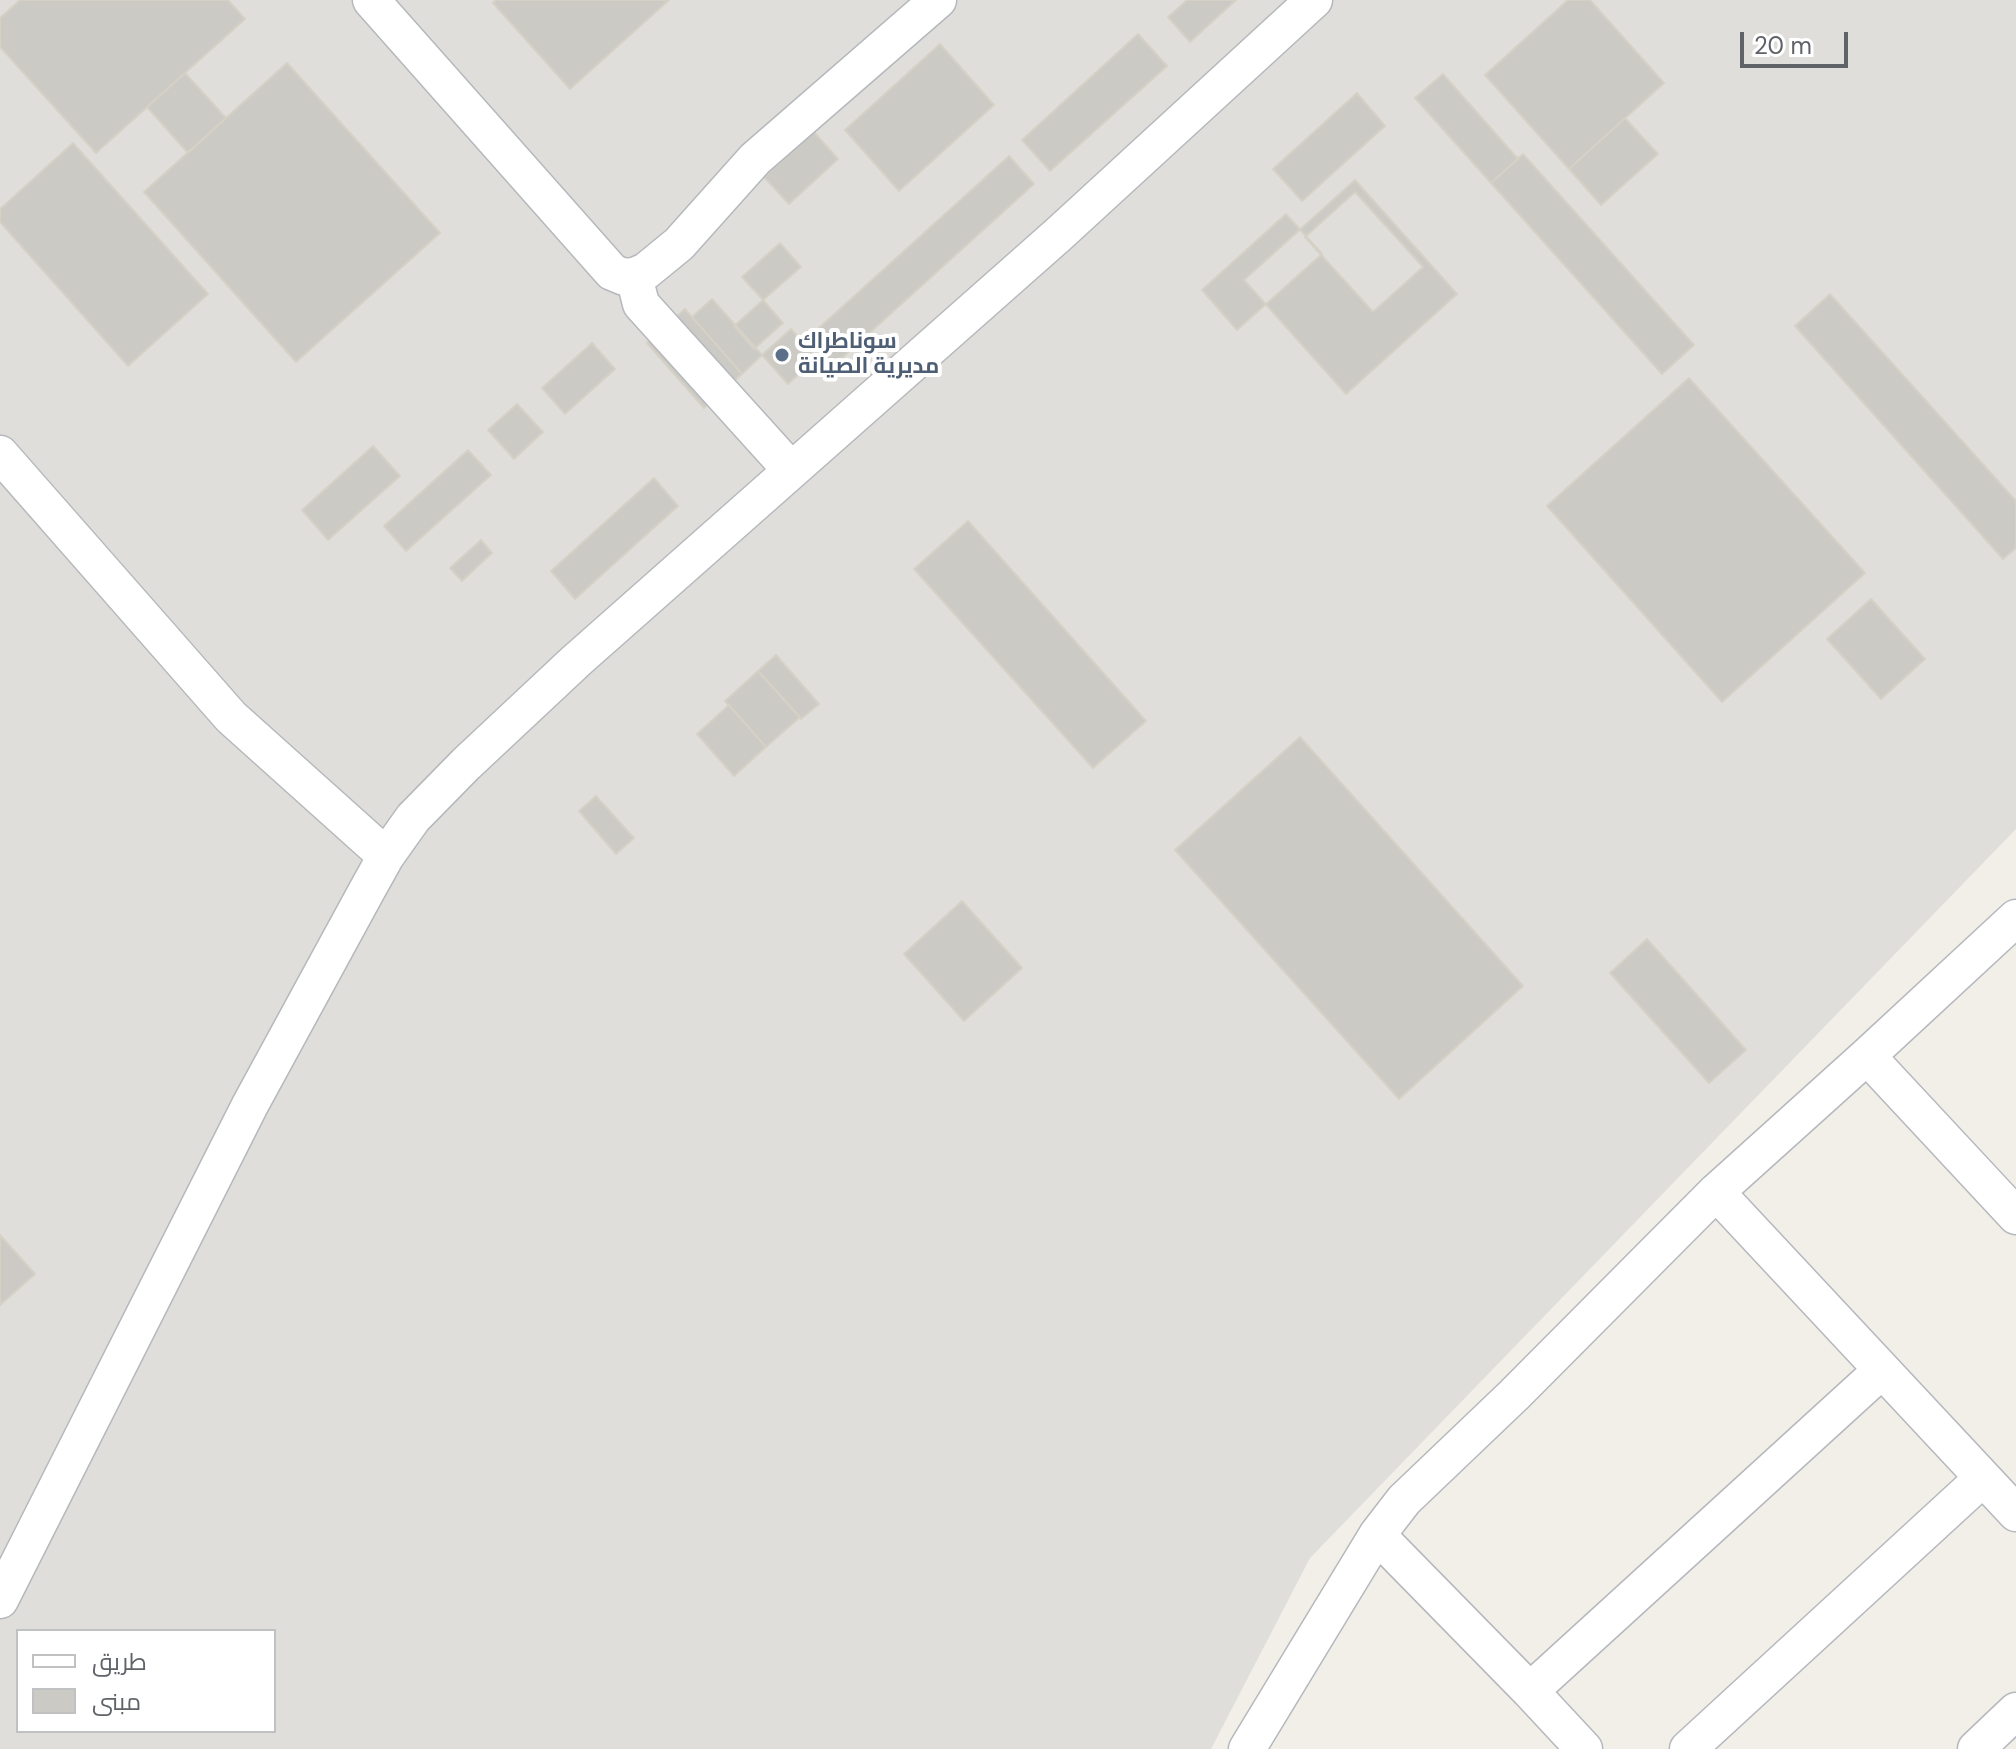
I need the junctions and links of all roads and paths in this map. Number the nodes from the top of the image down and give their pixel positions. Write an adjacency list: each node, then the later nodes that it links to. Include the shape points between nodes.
1 (371, 0): 4 (street, via 612,272)
2 (938, 0): 4 (street, via 755,159 679,244)
3 (1314, 0): 6 (street)
4 (634, 276): 6 (street, via 641,304)
5 (0, 454): 7 (street, via 231,717)
6 (791, 470): 7 (street, via 466,764 413,818)
7 (386, 856): 16 (street, via 250,1105)
8 (2016, 918): 9 (street)
9 (1867, 1056): 10 (street); 11 (street)
10 (1716, 1192): 12 (street); 15 (street, via 1404,1500)
11 (2016, 1216)
12 (1882, 1370): 13 (street); 17 (street)
13 (1983, 1478): 14 (street); 21 (street)
14 (2016, 1513)
15 (1377, 1535): 17 (street); 19 (street)
16 (0, 1600)
17 (1530, 1691): 20 (street)
18 (2016, 1711): 22 (street)
19 (1247, 1749)
20 (1584, 1749)
21 (1688, 1749)
22 (1976, 1749)

